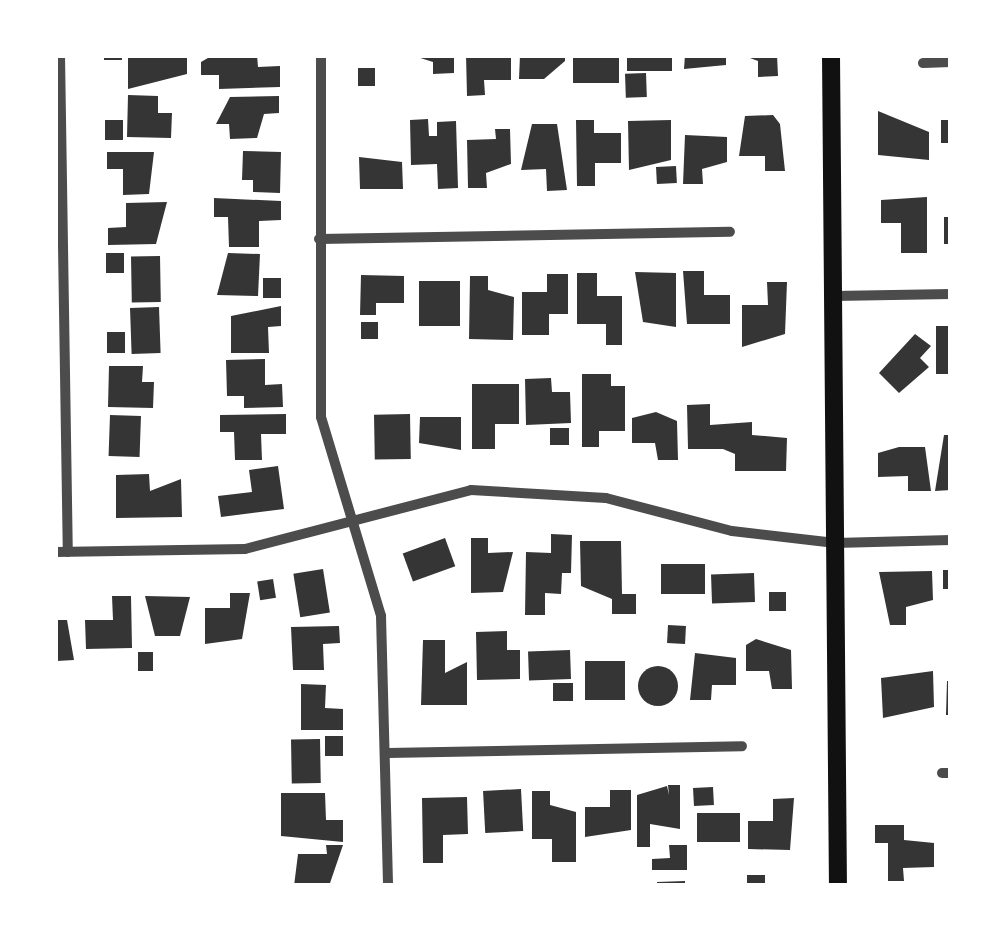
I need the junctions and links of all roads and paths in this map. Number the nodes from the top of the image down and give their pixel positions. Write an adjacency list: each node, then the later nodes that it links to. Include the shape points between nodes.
1 (60, 55): 14 (street)
2 (321, 55): 7 (street)
3 (831, 55): 9 (main road)
4 (951, 62): 5 (street)
5 (923, 63)
6 (730, 232): 7 (street)
7 (319, 239): 10 (street, via 322,417)
8 (951, 294): 9 (street)
9 (834, 296): 12 (main road)
10 (350, 524): 12 (street, via 472,490 606,498 732,531); 14 (street, via 245,549); 16 (street, via 382,616)
11 (951, 540): 12 (street)
12 (835, 542): 18 (main road)
13 (55, 552): 14 (street)
14 (68, 552)
15 (742, 746): 16 (street)
16 (388, 753): 17 (street)
17 (388, 886)
18 (838, 886)

